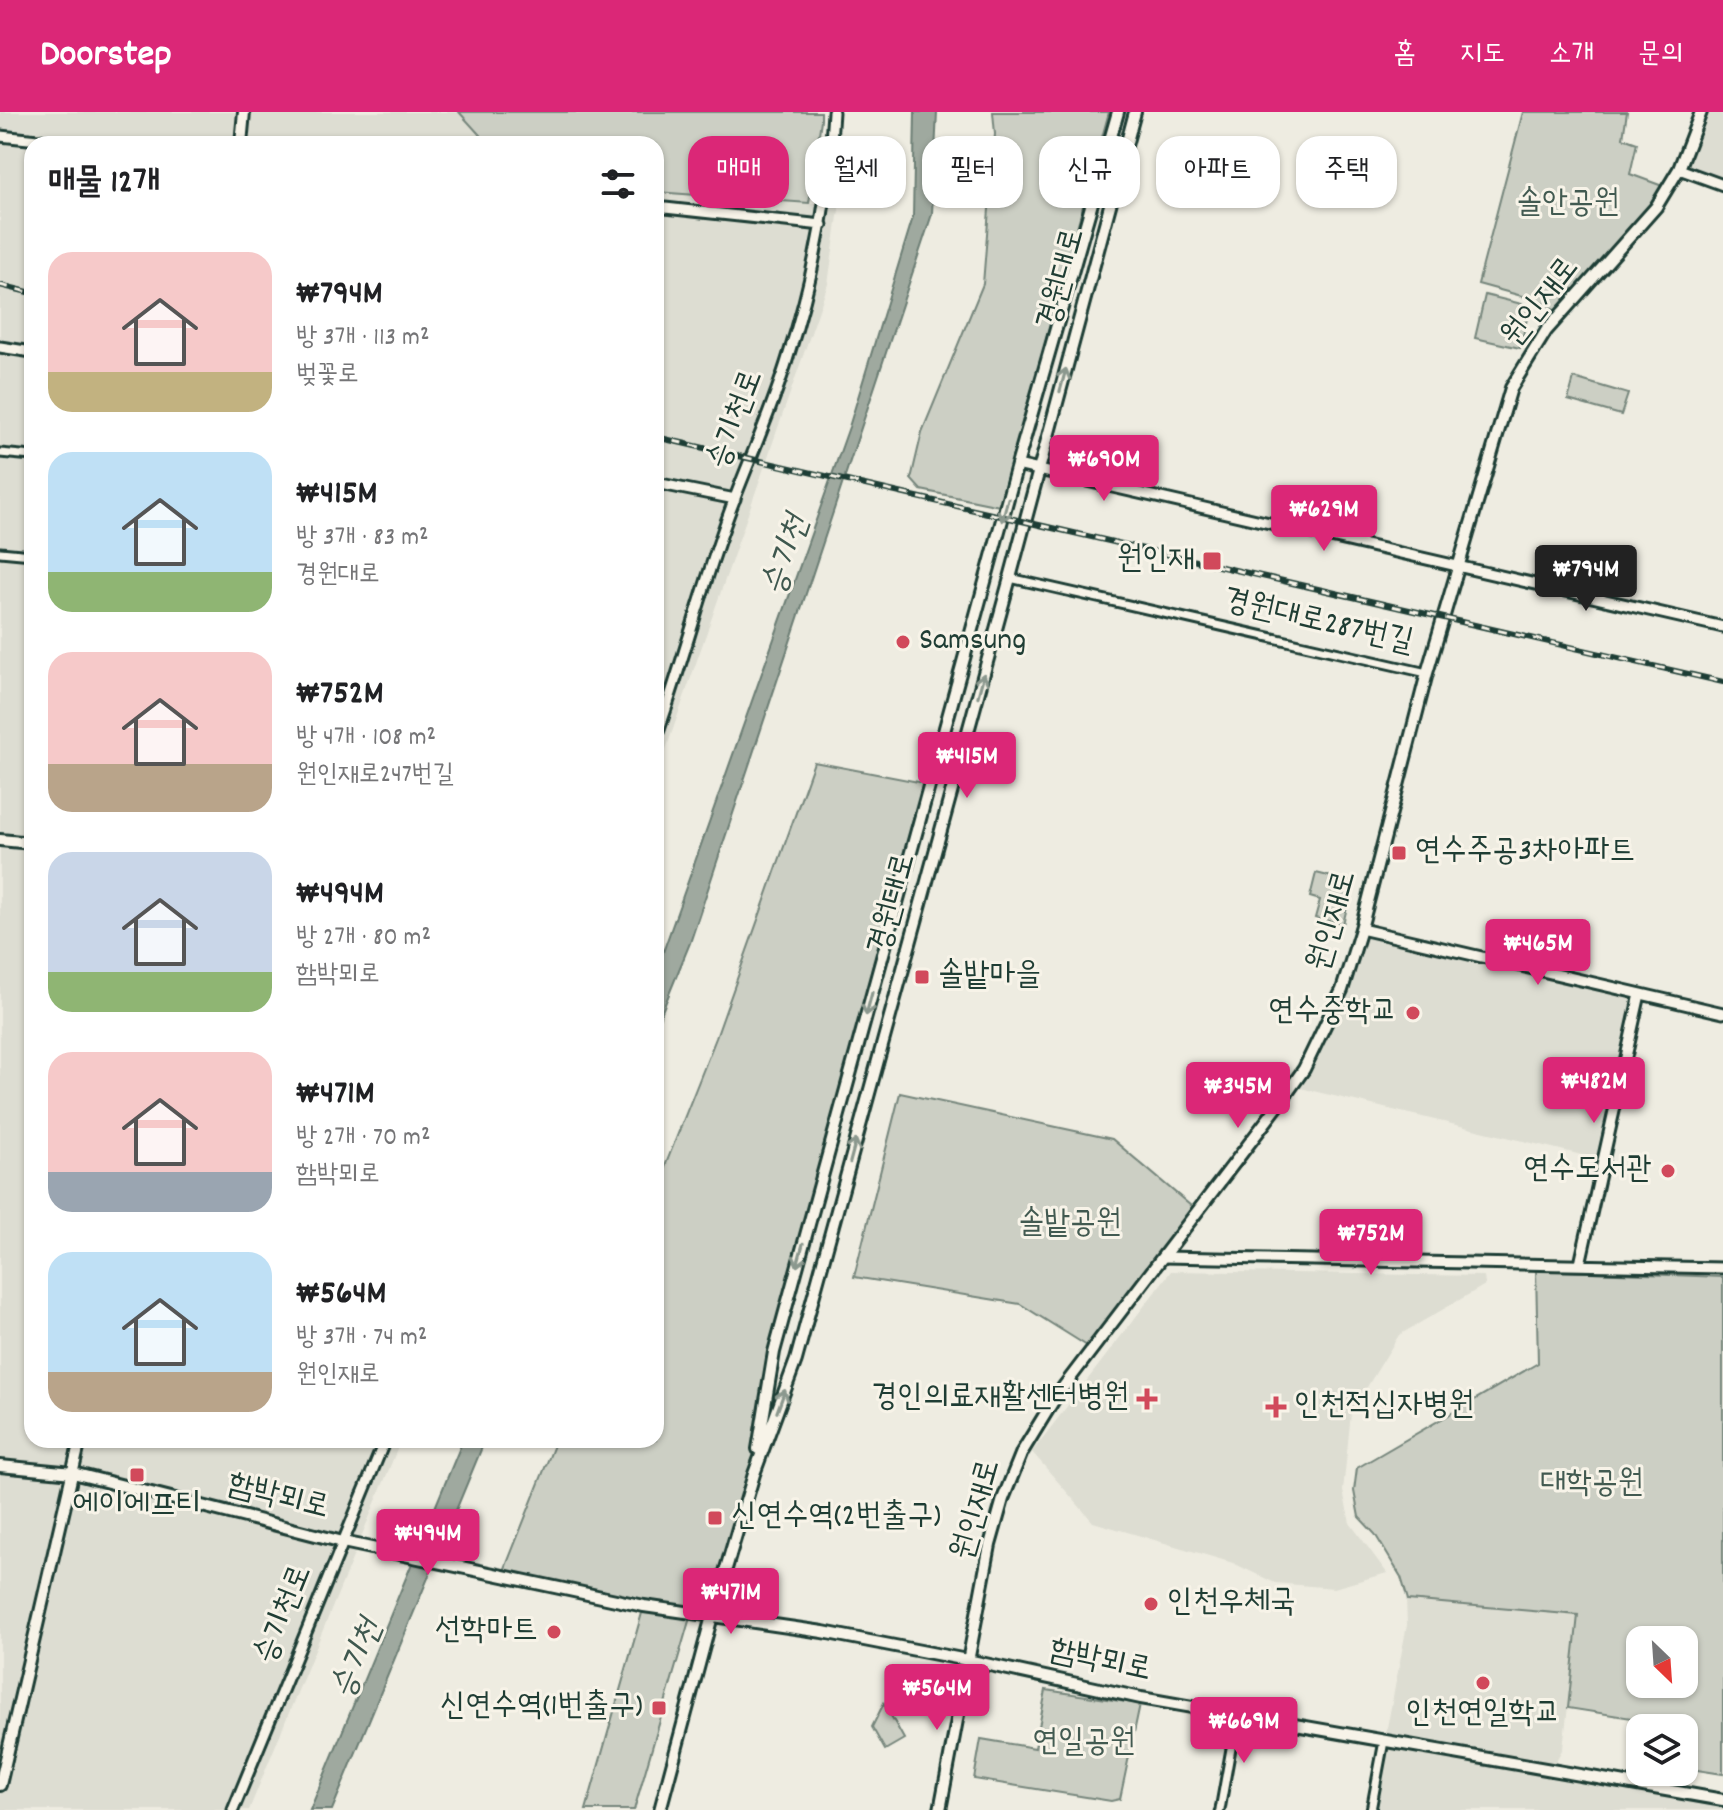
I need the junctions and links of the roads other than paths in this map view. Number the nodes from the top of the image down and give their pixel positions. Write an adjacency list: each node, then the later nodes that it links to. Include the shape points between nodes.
1 (244, 112): 7 (main road)
2 (833, 112): 12 (street, 승기천로)
3 (1701, 112): 9 (main road, 원인재로)
4 (1117, 113): 17 (main road, 경원대로)
5 (1135, 114): 18 (main road, 경원대로, one-way to 5)
6 (0, 136): 8 (street)
7 (242, 136)
8 (24, 139)
9 (1679, 169): 10 (street); 23 (main road, 원인재로, via 1656,207 1546,331 1511,388)
10 (1723, 185)
11 (664, 208): 12 (street)
12 (822, 225): 20 (street, 승기천로, via 787,361)
13 (0, 347): 14 (street)
14 (24, 351)
15 (0, 453): 16 (street)
16 (24, 455)
17 (1017, 465): 18 (street); 40 (main road, 경원대로, one-way to 40, via 774,1352)
18 (1039, 471): 23 (street); 24 (main road, 경원대로)
19 (664, 485): 20 (street)
20 (735, 499): 27 (street, 승기천로)
21 (0, 552): 22 (street)
22 (24, 554)
23 (1457, 566): 25 (street); 26 (main road, 원인재로)
24 (1010, 578): 26 (street, 경원대로287번길); 40 (main road, 경원대로, one-way to 24, via 796,1360)
25 (1723, 627)
26 (1427, 673): 30 (main road, 원인재로)
27 (664, 714)
28 (0, 840): 29 (main road)
29 (24, 842)
30 (1361, 929): 31 (street); 33 (main road, 원인재로, via 1342,990 1304,1069)
31 (1640, 994): 32 (street); 34 (street)
32 (1723, 1013)
33 (1163, 1257): 34 (street); 43 (main road, 원인재로, via 1055,1398 1022,1452 990,1545)
34 (1580, 1264): 35 (street)
35 (1723, 1268)
36 (78, 1448): 39 (main road)
37 (382, 1448): 41 (street, 승기천로)
38 (0, 1466): 39 (main road, 함박뫼로)
39 (73, 1473): 41 (main road, 함박뫼로); 46 (main road)
40 (754, 1474): 42 (main road, 경원대로)
41 (343, 1542): 42 (main road, 함박뫼로); 48 (street, 승기천로)
42 (712, 1616): 43 (main road, 함박뫼로); 49 (main road, 경원대로)
43 (967, 1660): 44 (main road, 함박뫼로); 50 (main road, 원인재로)
44 (1237, 1715): 45 (main road, 함박뫼로); 51 (street)
45 (1384, 1741): 47 (main road, 함박뫼로); 52 (street)
46 (0, 1785)
47 (1723, 1800)
48 (233, 1810)
49 (660, 1810)
50 (940, 1810)
51 (1220, 1810)
52 (1371, 1810)

